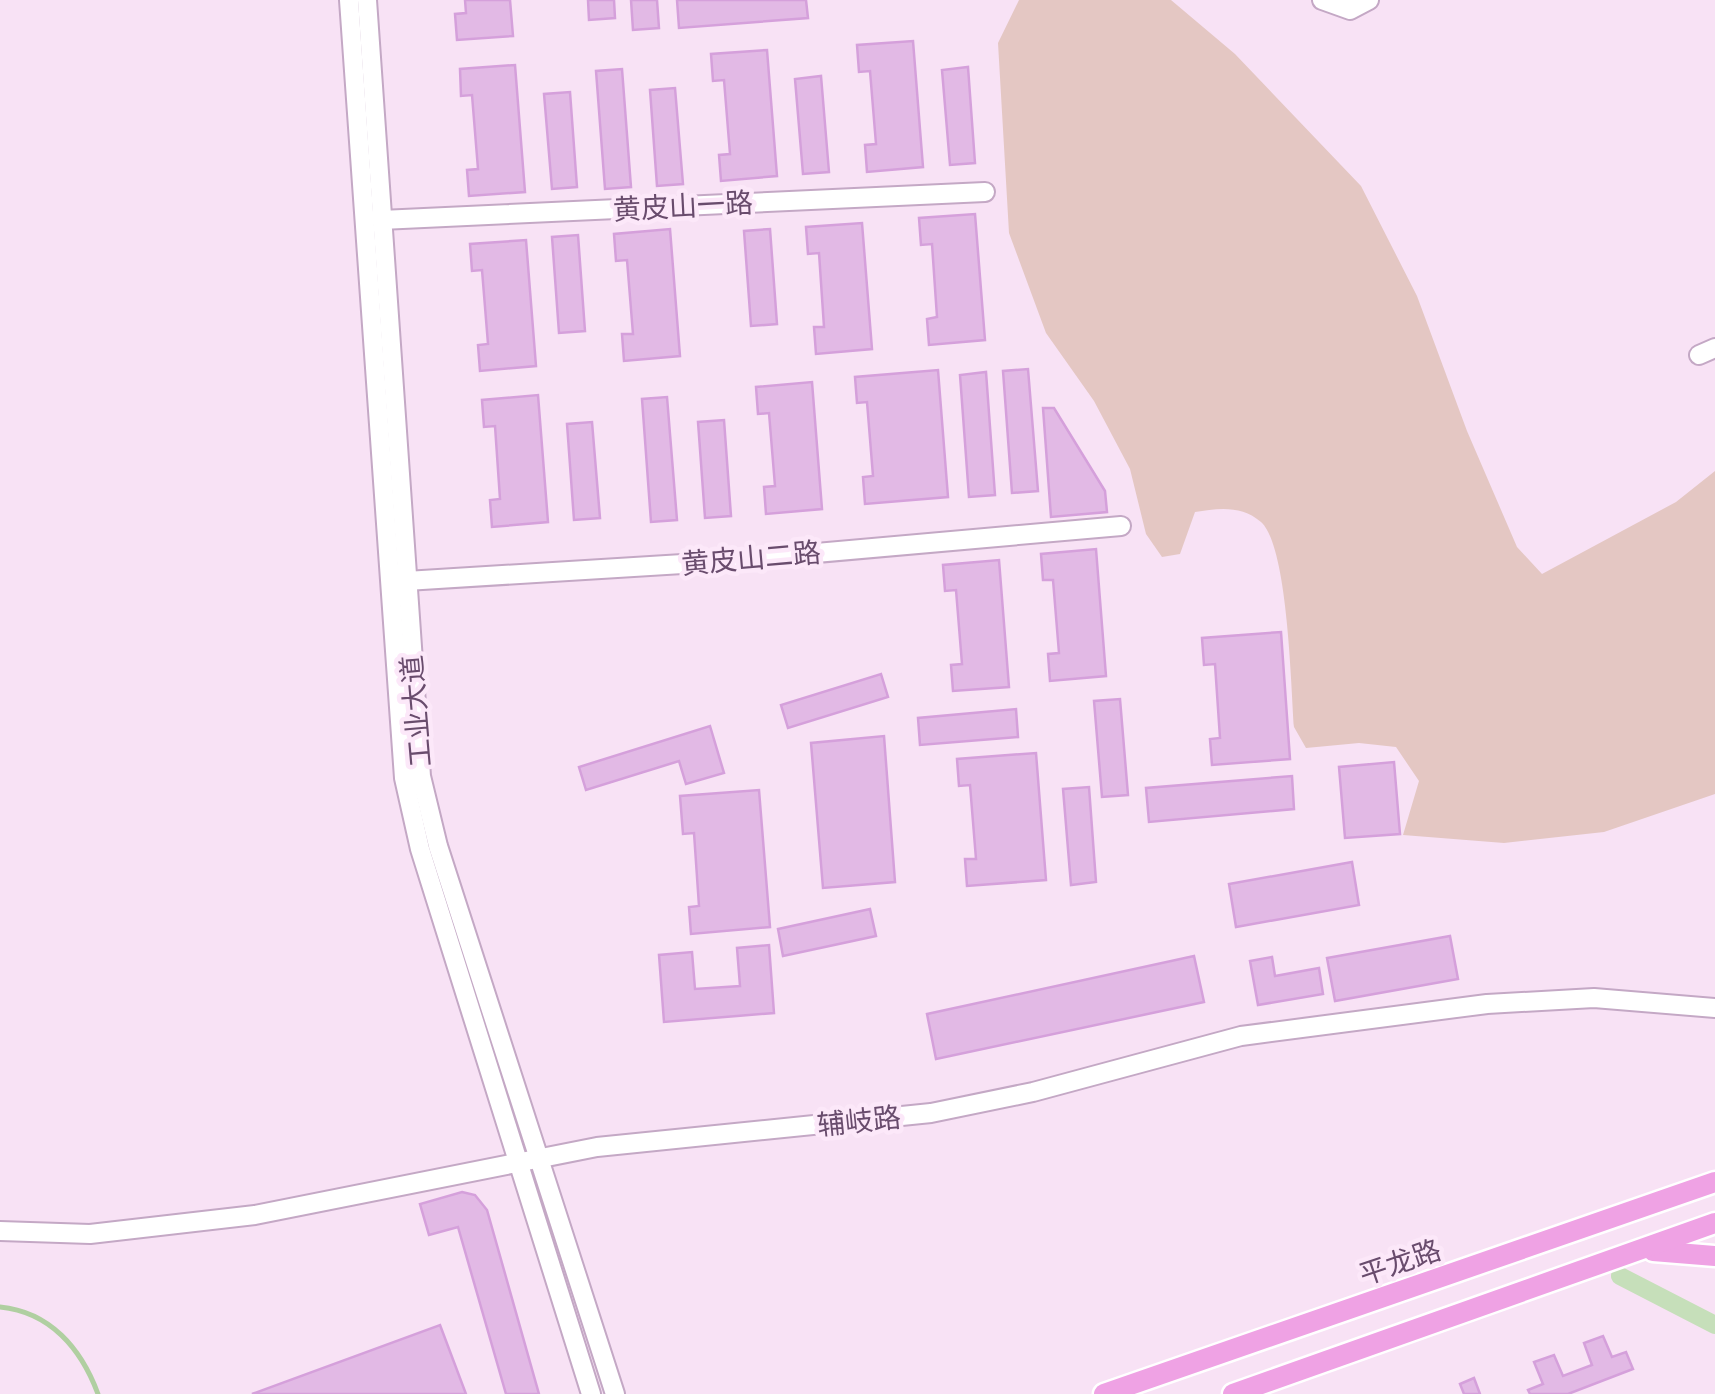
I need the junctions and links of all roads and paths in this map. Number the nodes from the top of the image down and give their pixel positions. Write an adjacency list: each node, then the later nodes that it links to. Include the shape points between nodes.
1 (349, 0): 9 (street, 工业大道)
2 (367, 0): 6 (street, 工业大道)
3 (1322, 0): 4 (street, via 1350,10)
4 (1369, 0)
5 (985, 192): 6 (street, 黄皮山一路)
6 (381, 220): 8 (street, 工业大道)
7 (1121, 526): 8 (street, 黄皮山二路)
8 (406, 581): 9 (street); 11 (street, 工业大道, via 428,808)
9 (388, 600): 12 (street, 工业大道, via 411,812)
10 (1715, 1008): 11 (street, 辅岐路, via 1594,998 1488,1004 1241,1036 931,1114 642,1141)
11 (537, 1158): 12 (street, 辅岐路); 19 (street, 工业大道)
12 (518, 1162): 15 (street, 辅岐路, via 255,1215 90,1234); 18 (street, 工业大道)
13 (1715, 1182): 20 (main road, 平龙路)
14 (1715, 1223): 17 (main road)
15 (0, 1232)
16 (1715, 1256): 17 (main road, via 1659,1251)
17 (1616, 1258): 21 (main road)
18 (591, 1394)
19 (616, 1394)
20 (1104, 1394)
21 (1233, 1394)

